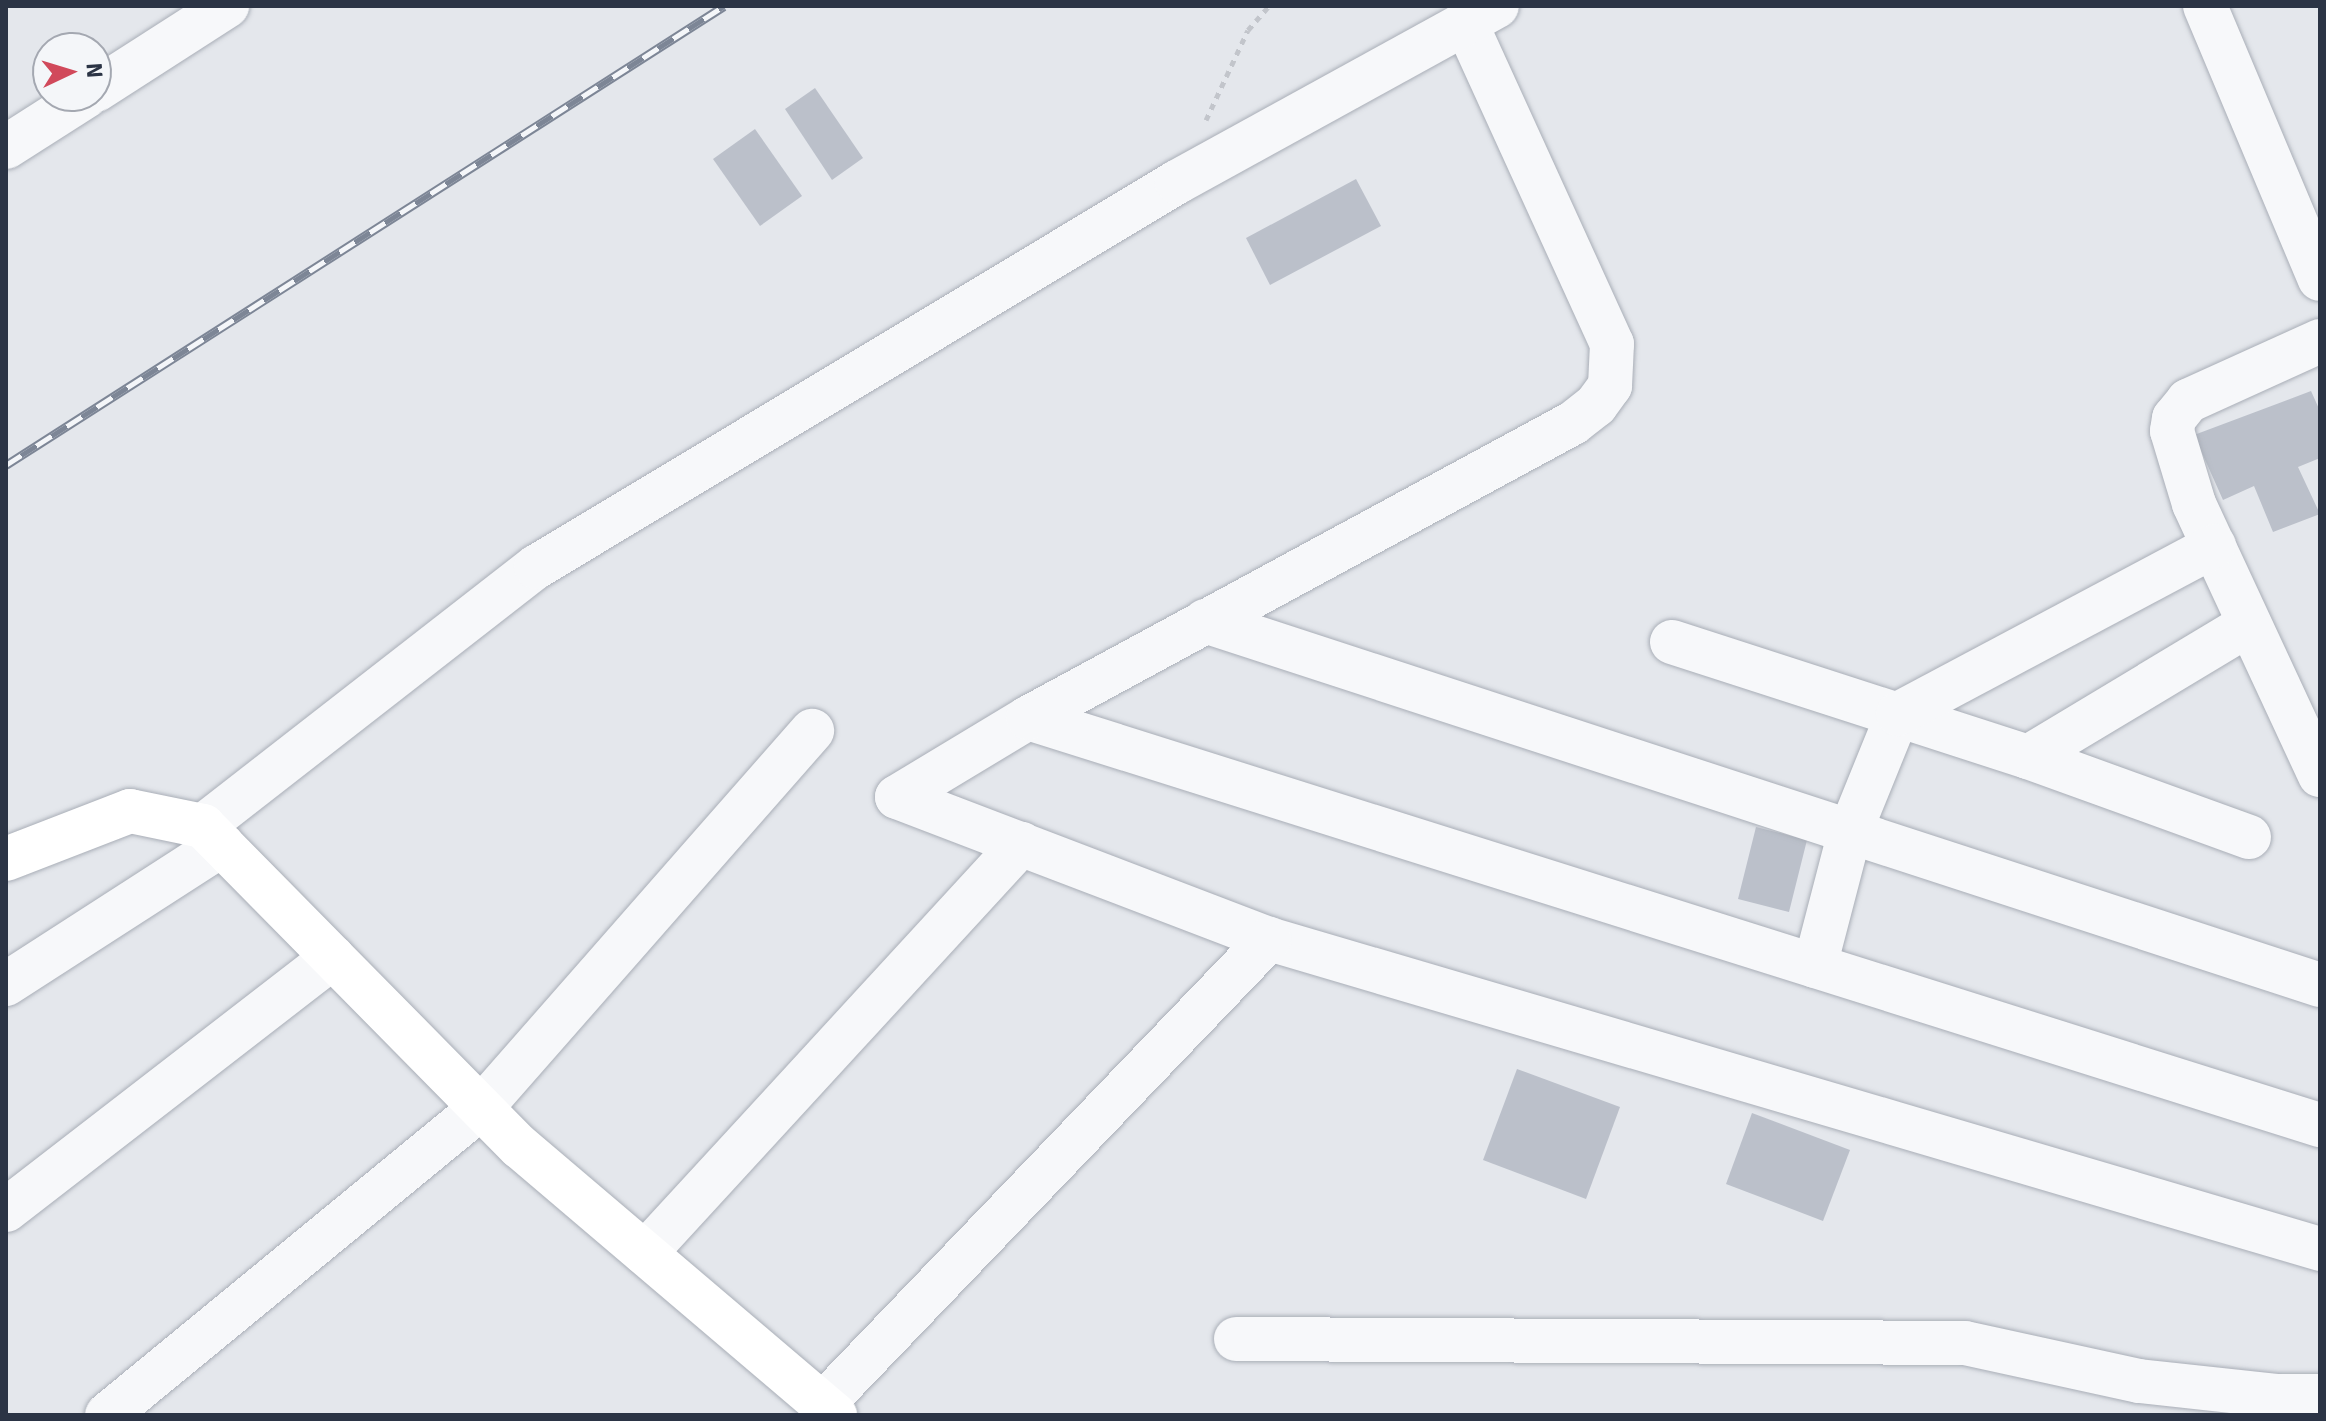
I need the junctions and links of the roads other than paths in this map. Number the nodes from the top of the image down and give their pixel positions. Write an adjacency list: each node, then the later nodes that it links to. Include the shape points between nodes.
1 (227, 6): 4 (street)
2 (2205, 6): 7 (street)
3 (1481, 14): 10 (street, via 1612,344 1610,386 1573,423); 19 (street, via 1177,182 536,567)
4 (112, 80)
5 (61, 112): 6 (street)
6 (6, 147)
7 (2320, 279)
8 (2320, 341): 9 (street, via 2188,401 2174,418 2180,467)
9 (2214, 546): 11 (street); 13 (street)
10 (1205, 621): 14 (street); 18 (street)
11 (2249, 624): 16 (street); 17 (street)
12 (1672, 642): 13 (street)
13 (1898, 714): 16 (street); 18 (street)
14 (1028, 718): 21 (street, via 897,797); 25 (street)
15 (812, 731): 28 (street)
16 (2028, 757): 20 (street)
17 (2320, 775)
18 (1850, 832): 25 (street); 27 (street)
19 (212, 835): 22 (main road, via 130,811); 24 (main road); 26 (street)
20 (2249, 837)
21 (1021, 844): 23 (street); 32 (street)
22 (6, 859)
23 (1269, 939): 31 (street); 35 (street)
24 (333, 957): 28 (main road); 30 (street)
25 (1815, 966): 29 (street)
26 (6, 984)
27 (2320, 985)
28 (481, 1108): 32 (main road); 36 (street)
29 (2320, 1125)
30 (6, 1210)
31 (2320, 1249)
32 (645, 1253): 35 (main road)
33 (1236, 1339): 34 (street, via 1965,1343 2139,1381)
34 (2320, 1396)
35 (828, 1410)
36 (107, 1415)

